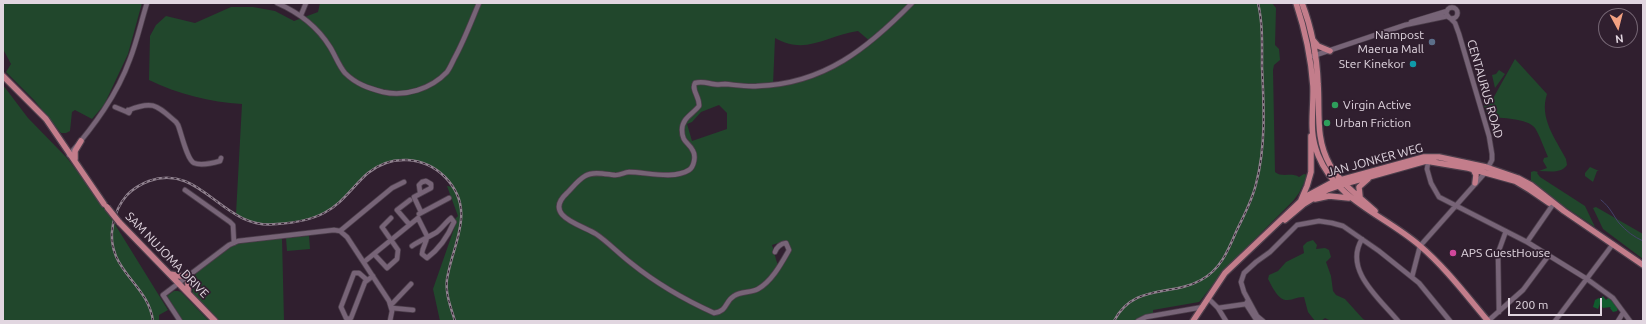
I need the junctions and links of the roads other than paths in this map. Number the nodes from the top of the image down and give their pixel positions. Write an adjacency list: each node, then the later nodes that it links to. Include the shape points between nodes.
1 (148, 3): 16 (street, via 130,60)
2 (277, 3): 8 (street)
3 (306, 3): 8 (street)
4 (479, 3): 8 (street, via 464,41 447,72 422,89 408,93 391,94 369,89 355,82 344,72 314,26)
5 (912, 3): 55 (street, via 871,42 829,70 778,85 749,87 715,85 700,81 694,83 699,106 686,118 682,129 686,143 694,154 690,170 666,175 630,172 620,175 603,173 585,176 561,199 560,211 566,219 594,233 663,288 714,313 724,309 733,296 754,291 764,284 779,267 789,247 784,243)
6 (1296, 3): 14 (main road)
7 (1302, 3): 12 (main road)
8 (301, 15)
9 (1448, 15): 10 (street); 10 (street, via 1451,8 1455,8); 11 (street, CENTAURUS ROAD, via 1455,23); 13 (street, via 1405,25)
10 (1456, 16): 11 (street, CENTAURUS ROAD)
11 (1459, 34): 24 (street, CENTAURUS ROAD, via 1490,136 1492,150)
12 (1312, 38): 13 (main road, via 1318,46); 14 (main road)
13 (1330, 51): 14 (street)
14 (1312, 56): 17 (main road); 26 (main road, via 1318,86 1319,136 1330,165)
15 (3, 76): 19 (main road, SAM NUJOMA DRIVE, via 46,119)
16 (108, 104): 18 (street); 20 (street, via 128,111 148,104 154,105 178,125 191,161 197,164 220,162)
17 (1312, 134): 29 (main road, via 1318,154); 36 (main road, via 1310,178)
18 (81, 141): 19 (street); 22 (main road, via 75,151)
19 (69, 154): 22 (main road, SAM NUJOMA DRIVE); 38 (main road, SAM NUJOMA DRIVE)
20 (221, 158)
21 (1423, 159): 23 (main road, JAN JONKER WEG); 24 (main road, JAN JONKER WEG, via 1439,157); 25 (main road, JAN JONKER WEG); 26 (main road, JAN JONKER WEG); 39 (street, via 1434,192 1439,198)
22 (75, 160): 38 (main road, SAM NUJOMA DRIVE)
23 (1473, 169): 24 (main road, JAN JONKER WEG); 28 (main road)
24 (1486, 170): 28 (street); 37 (main road, JAN JONKER WEG, via 1526,182)
25 (1372, 177): 26 (main road, JAN JONKER WEG); 32 (main road, via 1359,187)
26 (1342, 181): 29 (main road, JAN JONKER WEG); 32 (main road)
27 (404, 182): 45 (street, via 392,188)
28 (1475, 183): 39 (street)
29 (1335, 184): 34 (main road); 36 (main road, JAN JONKER WEG)
30 (185, 190): 50 (street, via 233,224)
31 (420, 192): 40 (street, via 414,198)
32 (1360, 197): 41 (main road)
33 (449, 198): 40 (street)
34 (1352, 199): 36 (main road, via 1329,196); 41 (main road)
35 (410, 200): 44 (street, via 397,210)
36 (1302, 202): 69 (main road, JAN JONKER WEG, via 1225,273)
37 (1553, 204): 51 (street); 52 (main road, JAN JONKER WEG)
38 (106, 205): 60 (main road, SAM NUJOMA DRIVE, bridge, via 119,222)
39 (1454, 205): 46 (street); 54 (street)
40 (421, 212): 43 (street)
41 (1380, 217): 54 (main road)
42 (391, 218): 48 (street, via 382,227)
43 (418, 218): 44 (street); 47 (street)
44 (408, 224): 48 (street)
45 (340, 231): 50 (street, via 291,234); 58 (street)
46 (1506, 231): 51 (street); 75 (street, via 1498,253)
47 (427, 236): 47 (street, via 437,232 450,218 454,222 450,233 427,258 422,254); 53 (street)
48 (392, 239): 56 (street); 56 (street, via 398,256 388,268 385,268)
49 (1362, 239): 63 (street); 70 (street, via 1332,222 1297,225 1244,273 1241,282); 85 (street, via 1356,252 1360,272 1371,290)
50 (234, 242): 61 (street)
51 (1528, 242): 57 (street)
52 (1613, 244): 59 (main road, JAN JONKER WEG); 64 (street)
53 (412, 246)
54 (1420, 246): 63 (street); 87 (main road, via 1454,280)
55 (775, 252)
56 (374, 254): 58 (street)
57 (1549, 255): 64 (street); 75 (street, via 1526,287)
58 (364, 262): 62 (street)
59 (1643, 264)
60 (170, 274): 61 (main road); 66 (main road, SAM NUJOMA DRIVE)
61 (188, 275): 66 (street); 68 (main road)
62 (373, 276): 65 (street); 71 (street)
63 (1412, 277): 86 (street)
64 (1587, 279): 76 (street, via 1613,298); 88 (street)
65 (367, 280): 65 (street, via 351,318 346,318 341,307 354,273)
66 (178, 283): 68 (main road, SAM NUJOMA DRIVE); 77 (street, via 163,295)
67 (410, 284): 71 (street)
68 (188, 293): 78 (main road, SAM NUJOMA DRIVE)
69 (1208, 298): 72 (main road, JAN JONKER WEG); 73 (street)
70 (1247, 302): 73 (street); 83 (street); 84 (street)
71 (391, 307): 74 (street); 79 (street)
72 (1202, 307): 80 (street, via 1146,317); 81 (main road, JAN JONKER WEG)
73 (1218, 308): 82 (street)
74 (414, 310)
75 (1499, 312): 87 (street)
76 (1623, 313): 89 (street); 90 (street)
77 (180, 321)
78 (215, 321)
79 (390, 321)
80 (1138, 321)
81 (1193, 321)
82 (1226, 321)
83 (1256, 321)
84 (1263, 321)
85 (1398, 321)
86 (1450, 321)
87 (1488, 321)
88 (1555, 321)
89 (1618, 321)
90 (1630, 321)

